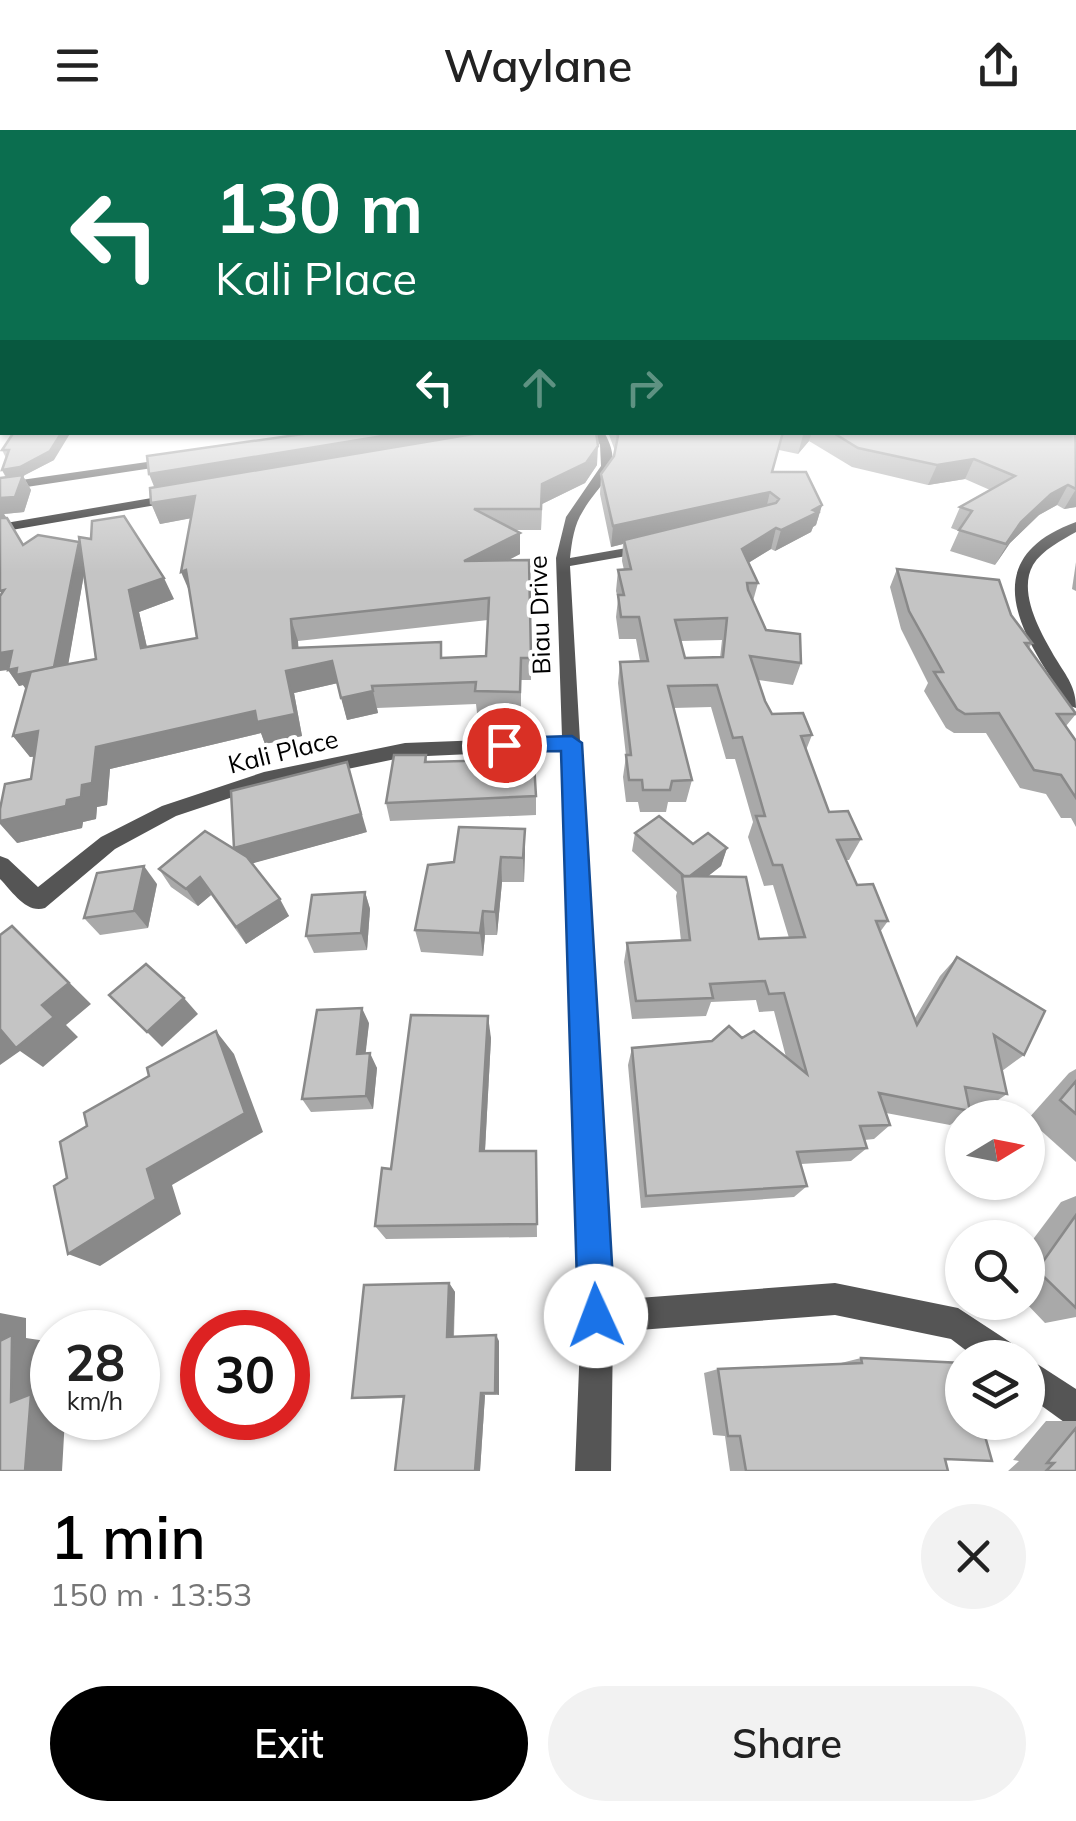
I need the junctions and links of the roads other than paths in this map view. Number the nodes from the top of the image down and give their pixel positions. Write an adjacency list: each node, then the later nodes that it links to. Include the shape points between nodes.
1 (607, 448): 8 (street, Biau Drive, via 608,465 568,527)
2 (190, 460): 3 (street)
3 (0, 487)
4 (187, 496): 6 (main road)
5 (1076, 526): 9 (street, via 1026,566 1020,585 1046,658)
6 (0, 528)
7 (661, 546): 8 (street)
8 (563, 563): 10 (street, Biau Drive)
9 (1076, 702)
10 (572, 743): 11 (street, Kali Place, via 405,750 264,779 169,811 108,842 37,902); 12 (street, Biau Drive)
11 (0, 865)
12 (596, 1316): 13 (street, via 834,1300 958,1324); 16 (street, Biau Drive)
13 (980, 1340)
14 (1045, 1387): 15 (street)
15 (1076, 1410)
16 (593, 1471)

